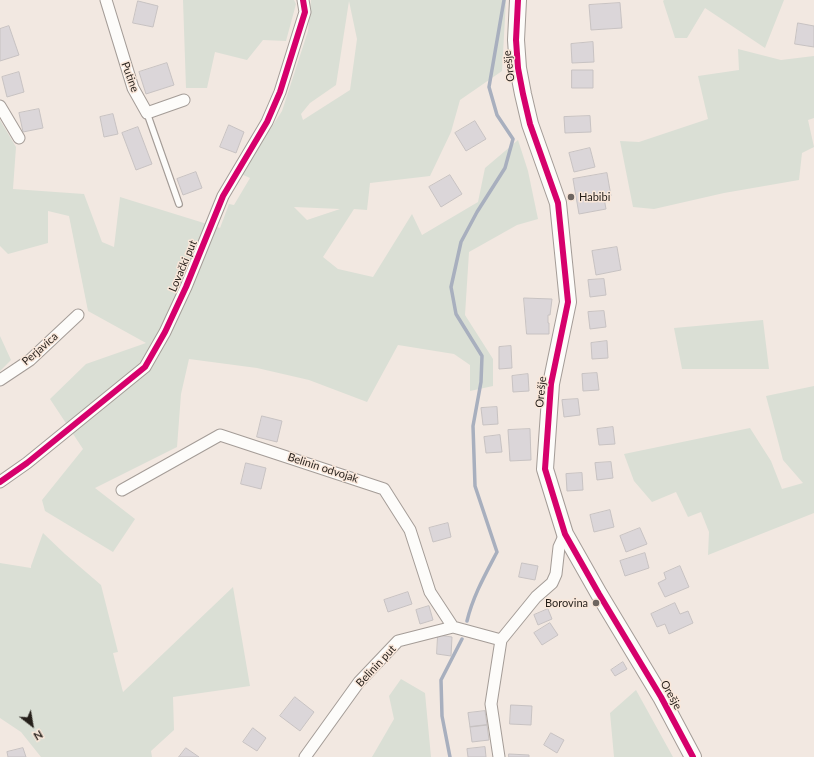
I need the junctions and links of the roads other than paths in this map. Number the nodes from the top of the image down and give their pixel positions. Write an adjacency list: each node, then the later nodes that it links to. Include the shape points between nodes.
1 (106, 0): 6 (street, Putine, via 133,88)
2 (303, 0): 11 (street, Lovački put, via 305,12 280,92 267,122 223,196 186,287 145,367)
3 (518, 0): 13 (street, Orešje, via 518,68 530,124 558,203 568,302 551,384 545,468)
4 (184, 100): 6 (street)
5 (0, 106): 7 (street)
6 (146, 113): 8 (lane)
7 (19, 138)
8 (179, 204)
9 (78, 315): 10 (street, Perjavica, via 30,360)
10 (0, 380)
11 (0, 482)
12 (122, 490): 14 (street, Belinin odvojak, via 220,435 384,488 410,530 430,592)
13 (565, 534): 15 (street, via 559,547 556,574 552,583 536,597); 18 (street, Orešje, via 661,697)
14 (453, 627): 15 (street, Belinin put); 16 (street, Belinin put, via 398,641 359,682)
15 (501, 640): 17 (street, via 491,704)
16 (305, 757)
17 (499, 757)
18 (693, 757)

